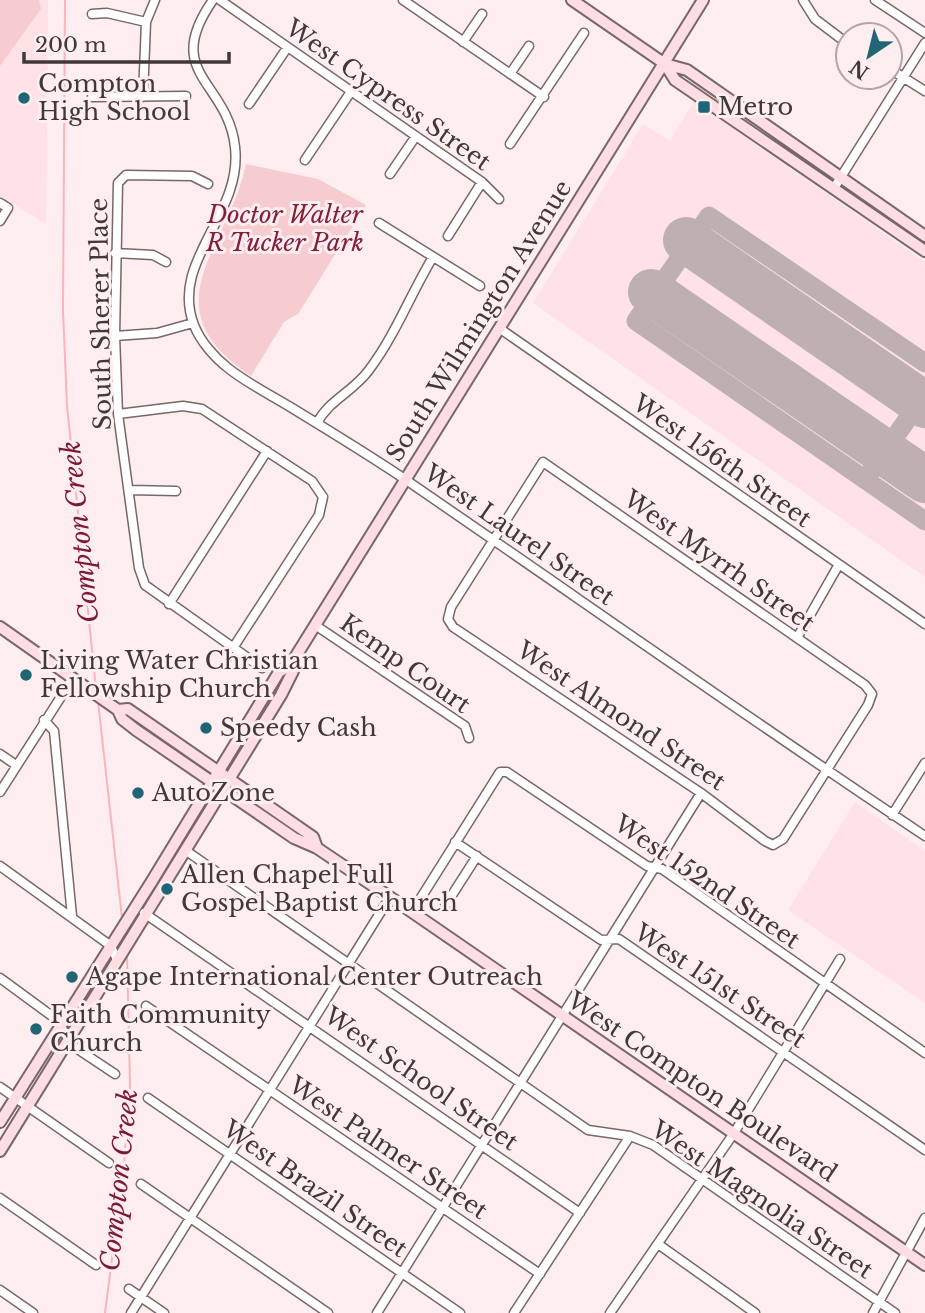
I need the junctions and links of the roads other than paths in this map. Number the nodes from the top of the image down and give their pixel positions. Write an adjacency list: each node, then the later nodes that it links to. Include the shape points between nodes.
1 (155, 0): 11 (street)
2 (213, 0): 50 (street, via 194,31 193,54 204,82 229,121 236,177 194,268)
3 (220, 0): 18 (street, West Cypress Street)
4 (403, 0): 15 (street)
5 (572, 0): 19 (main road)
6 (703, 0): 19 (main road, South Wilmington Avenue)
7 (803, 0): 13 (street, via 815,19)
8 (875, 0): 14 (street)
9 (482, 14): 15 (street)
10 (92, 15): 11 (street, via 107,13)
11 (146, 22): 28 (street)
12 (584, 33): 29 (street)
13 (834, 33)
14 (925, 33)
15 (463, 42): 20 (street)
16 (925, 43): 21 (street)
17 (529, 46): 20 (street)
18 (287, 48): 25 (street, West Cypress Street); 30 (street)
19 (664, 64): 35 (main road, via 687,70); 38 (main road, via 675,80); 51 (main road, South Wilmington Avenue)
20 (510, 74): 29 (street)
21 (904, 75)
22 (904, 78): 24 (street)
23 (894, 91): 35 (street)
24 (925, 91)
25 (350, 93): 31 (street, West Cypress Street); 33 (street)
26 (186, 96): 28 (street)
27 (92, 97): 28 (street)
28 (143, 97)
29 (544, 97): 32 (street)
30 (249, 104)
31 (416, 136): 34 (street); 36 (street, West Cypress Street)
32 (509, 144)
33 (305, 160)
34 (390, 174)
35 (841, 176): 38 (street); 44 (main road)
36 (482, 182): 39 (street, West Cypress Street); 43 (street)
37 (208, 184): 46 (street, South Sherer Place, via 192,176 122,177 117,190)
38 (834, 188): 45 (main road)
39 (499, 199)
40 (0, 203): 41 (street, via 8,208)
41 (0, 221)
42 (379, 223): 47 (street)
43 (447, 236)
44 (925, 236)
45 (925, 251)
46 (116, 253): 48 (street, via 153,255); 52 (street, South Sherer Place)
47 (433, 257): 49 (street); 54 (street, via 399,326 371,368 354,388 331,402)
48 (166, 262)
49 (480, 286)
50 (193, 323): 52 (street, via 157,333); 54 (street, West Laurel Street, via 226,366)
51 (499, 328): 56 (main road, South Wilmington Avenue); 60 (street, West 156th Street)
52 (116, 336): 53 (street, South Sherer Place)
53 (118, 414): 55 (street, via 193,407 213,414); 57 (street, South Sherer Place)
54 (317, 423): 56 (street, West Laurel Street)
55 (267, 451): 61 (street); 66 (street, via 327,496)
56 (405, 480): 59 (street, West Laurel Street); 63 (main road, South Wilmington Avenue)
57 (130, 490): 58 (street); 61 (street, South Sherer Place, via 141,578)
58 (176, 491)
59 (493, 541): 65 (street, West Myrrh Street, via 543,462); 75 (street, West Laurel Street); 79 (street, West Almond Street, via 452,607 448,619 453,627)
60 (838, 566): 62 (street, West 156th Street); 65 (street)
61 (169, 604): 66 (street)
62 (925, 624)
63 (315, 625): 67 (main road, South Wilmington Avenue); 71 (street, Kemp Court, via 464,726)
64 (0, 627): 69 (main road, West Compton Boulevard)
65 (797, 638): 75 (street, West Myrrh Street, via 872,694)
66 (233, 648): 68 (street)
67 (291, 664): 76 (main road, South Wilmington Avenue, via 279,672); 77 (main road, South Wilmington Avenue, via 293,671)
68 (261, 668)
69 (73, 678): 70 (street); 76 (main road, West Compton Boulevard, via 118,710 122,719)
70 (44, 720): 74 (street); 92 (street, via 54,731)
71 (469, 738)
72 (0, 754): 74 (street)
73 (925, 763): 80 (street)
74 (16, 765): 78 (street)
75 (826, 770): 79 (street, West Almond Street, via 782,839 773,845); 80 (street, West Laurel Street)
76 (216, 777): 77 (main road, West Compton Boulevard); 89 (main road, South Wilmington Avenue)
77 (226, 784): 83 (main road, South Wilmington Avenue); 87 (main road, West Compton Boulevard, via 294,838 317,848)
78 (0, 792)
79 (701, 793): 86 (street)
80 (892, 814): 81 (street, West Laurel Street)
81 (925, 836)
82 (455, 842): 84 (street, West 151st Street); 86 (street, West 152nd Street, via 500,772 507,772); 90 (street)
83 (185, 850): 91 (main road, South Wilmington Avenue); 97 (street, West Magnolia Street)
84 (477, 856): 88 (street); 93 (street, West 151st Street, via 601,940)
85 (0, 866): 92 (street)
86 (655, 868): 93 (street); 99 (street, West 152nd Street)
87 (390, 897): 90 (main road, West Compton Boulevard); 97 (street)
88 (445, 906)
89 (135, 909): 91 (street, West School Street); 94 (main road, South Wilmington Avenue)
90 (412, 912): 101 (main road, West Compton Boulevard)
91 (146, 914): 96 (main road, South Wilmington Avenue); 102 (street, West School Street)
92 (72, 916): 94 (street)
93 (611, 939): 101 (street); 105 (street, West 151st Street, via 619,939)
94 (111, 946): 96 (street); 103 (main road, South Wilmington Avenue)
95 (840, 959): 99 (street)
96 (117, 960): 104 (main road, South Wilmington Avenue)
97 (349, 963): 102 (street); 108 (street, West Magnolia Street)
98 (0, 978): 103 (street)
99 (824, 984): 105 (street); 106 (street, West 152nd Street)
100 (146, 1006): 110 (street, West Palmer Street)
101 (561, 1016): 108 (street); 115 (main road, West Compton Boulevard)
102 (309, 1025): 110 (street); 117 (street, West School Street)
103 (61, 1026): 104 (street); 111 (main road, South Wilmington Avenue)
104 (68, 1041): 107 (street); 113 (main road, South Wilmington Avenue)
105 (783, 1052): 115 (street); 118 (street, West 151st Street)
106 (925, 1053)
107 (115, 1074)
108 (520, 1084): 116 (street, West Magnolia Street, via 588,1130); 117 (street)
109 (0, 1087): 111 (street)
110 (268, 1089): 120 (street); 125 (street, West Palmer Street)
111 (15, 1098): 113 (street); 114 (main road, South Wilmington Avenue)
112 (148, 1098): 120 (street, West Brazil Street)
113 (27, 1106): 119 (main road, South Wilmington Avenue); 121 (street)
114 (0, 1122)
115 (734, 1133): 122 (street); 130 (main road, West Compton Boulevard)
116 (631, 1136): 122 (street, West Magnolia Street, via 653,1145); 126 (street)
117 (482, 1146): 125 (street); 126 (street, West School Street)
118 (925, 1150)
119 (0, 1151)
120 (229, 1153): 127 (street); 133 (street, West Brazil Street)
121 (109, 1163)
122 (703, 1179): 129 (street); 138 (street, West Magnolia Street)
123 (141, 1184): 127 (street)
124 (0, 1198): 131 (street)
125 (443, 1209): 133 (street); 134 (street, West Palmer Street)
126 (580, 1213): 134 (street)
127 (190, 1218): 137 (street); 142 (street)
128 (925, 1218): 130 (street)
129 (658, 1244): 146 (street); 147 (street)
130 (904, 1251): 132 (main road, West Compton Boulevard); 138 (street)
131 (96, 1265)
132 (925, 1265)
133 (402, 1273): 143 (street); 144 (street, West Brazil Street)
134 (540, 1274): 145 (street)
135 (128, 1289): 137 (street)
136 (0, 1290): 139 (street)
137 (141, 1297): 140 (street); 141 (street)
138 (879, 1302): 148 (street); 149 (street, West Magnolia Street)
139 (33, 1313)
140 (131, 1313)
141 (164, 1313)
142 (328, 1313)
143 (377, 1313)
144 (460, 1313)
145 (514, 1313)
146 (610, 1313)
147 (755, 1313)
148 (873, 1313)
149 (895, 1313)

